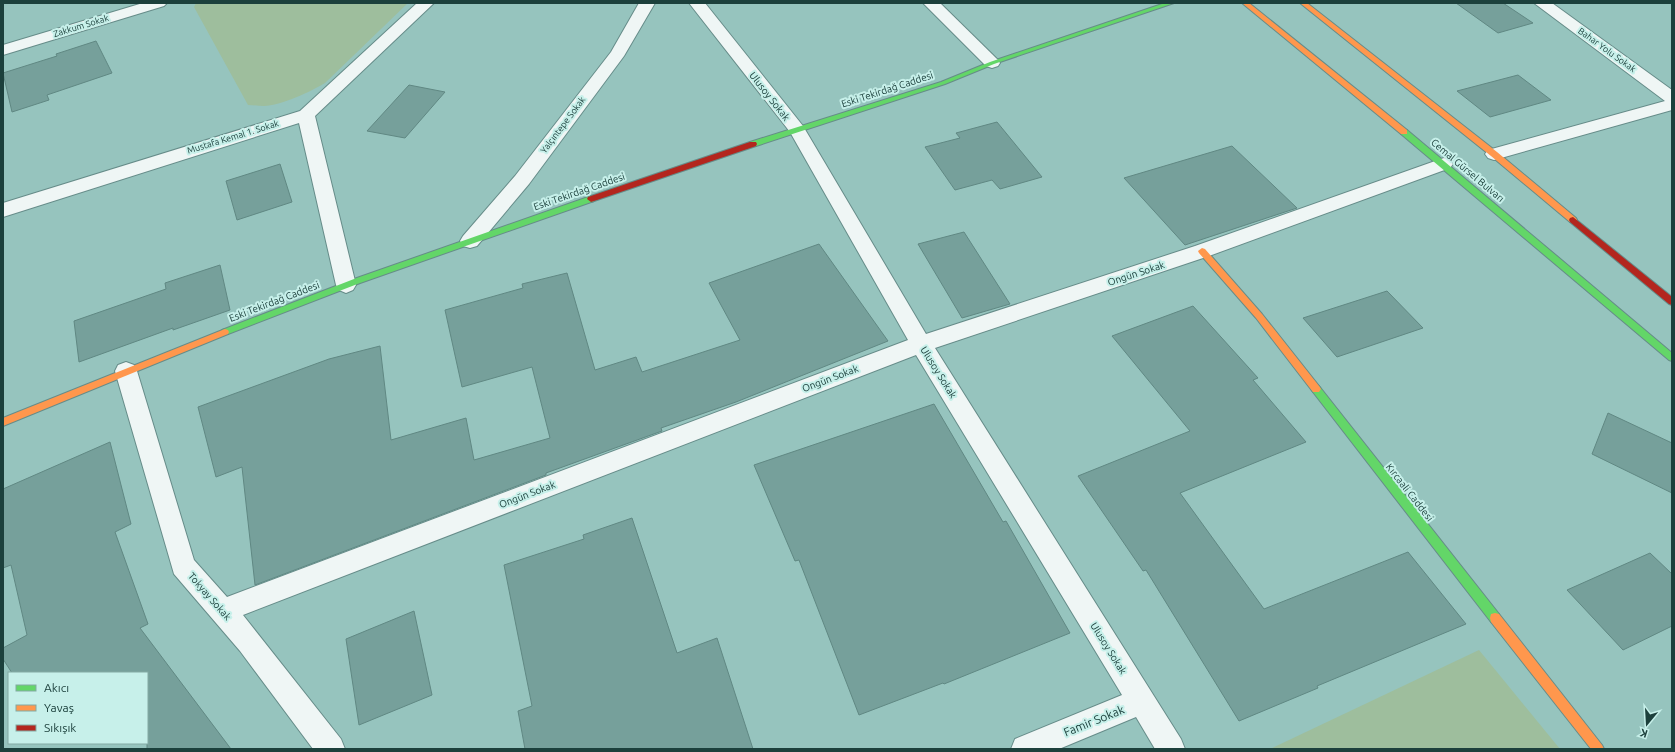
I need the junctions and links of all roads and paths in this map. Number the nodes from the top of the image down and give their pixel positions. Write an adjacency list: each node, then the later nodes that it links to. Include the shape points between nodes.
1 (159, 3): 10 (street, Zakkum Sokak)
2 (426, 3): 14 (street, Mustafa Kemal 1. Sokak)
3 (647, 3): 19 (street, Yalçıntepe Sokak, via 618,52 522,180)
4 (697, 3): 15 (street, Ulusoy Sokak)
5 (931, 3): 11 (street)
6 (1171, 3): 11 (street, Eski Tekirdağ Caddesi)
7 (1245, 3): 17 (street, Cemal Gürsel Bulvarı)
8 (1304, 3): 16 (street)
9 (1542, 3): 12 (street, Bahar Yolu Sokak)
10 (3, 50)
11 (992, 63): 15 (street, Eski Tekirdağ Caddesi, via 943,83)
12 (1672, 98)
13 (1672, 105): 16 (street)
14 (306, 115): 18 (street, Mustafa Kemal 1. Sokak); 21 (street)
15 (797, 130): 19 (street, Eski Tekirdağ Caddesi, via 661,174); 23 (street, Ulusoy Sokak)
16 (1494, 154): 22 (street)
17 (1444, 164): 20 (street, Ongün Sokak); 24 (street, Cemal Gürsel Bulvarı)
18 (3, 210)
19 (470, 241): 21 (street, Eski Tekirdağ Caddesi)
20 (1202, 251): 23 (street, Ongün Sokak); 32 (street, Kırcaali Caddesi, via 1259,316)
21 (346, 285): 25 (street, Eski Tekirdağ Caddesi)
22 (1672, 302)
23 (921, 344): 27 (street, Ongün Sokak); 28 (street, Ulusoy Sokak)
24 (1672, 358)
25 (126, 371): 26 (street, Eski Tekirdağ Caddesi); 27 (street, Tokyay Sokak, via 184,566)
26 (3, 422)
27 (222, 610): 29 (street, Tokyay Sokak, via 250,642)
28 (1141, 701): 30 (street, Famir Sokak); 31 (street, Ulusoy Sokak)
29 (331, 749)
30 (1025, 749)
31 (1171, 749)
32 (1598, 749)

